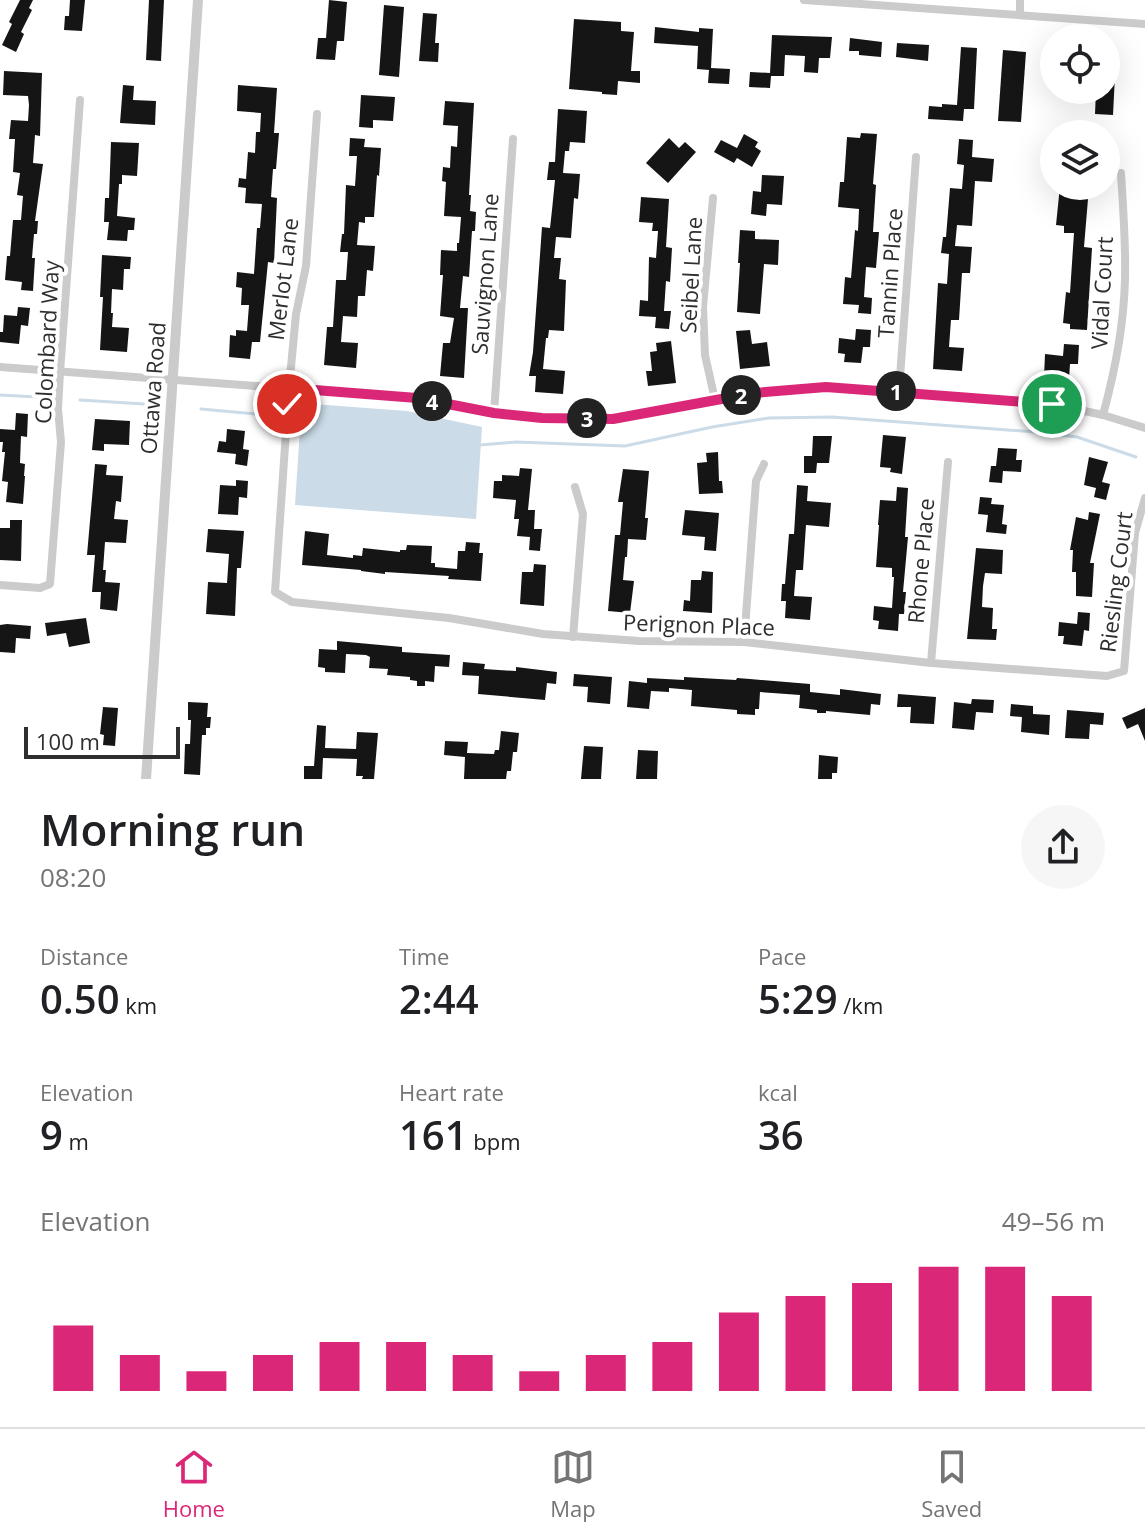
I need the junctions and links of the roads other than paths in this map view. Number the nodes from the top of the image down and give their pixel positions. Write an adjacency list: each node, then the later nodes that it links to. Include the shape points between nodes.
1 (198, 0): 14 (street, Ottawa Road)
2 (804, 0): 4 (street)
3 (1020, 0): 4 (street)
4 (1020, 15): 5 (street)
5 (1145, 24)
6 (80, 100): 13 (street, Colombard Way)
7 (317, 114): 15 (street, Merlot Lane, via 306,266)
8 (513, 139): 18 (street, Sauvignon Lane)
9 (916, 157): 16 (street, Tannin Place)
10 (1121, 173): 19 (street, Vidal Court, via 1125,280 1118,352)
11 (713, 198): 17 (street, Seibel Lane, via 703,307 705,355)
12 (0, 367): 13 (street)
13 (60, 372): 14 (street); 25 (street, Colombard Way, via 61,442 50,584)
14 (173, 379): 15 (street); 31 (street, Ottawa Road)
15 (289, 388): 18 (street, via 417,398); 26 (street, Merlot Lane)
16 (899, 391): 17 (street, via 826,387); 19 (street, via 1052,404)
17 (715, 400): 18 (street, via 613,419)
18 (494, 413)
19 (1103, 415): 20 (street)
20 (1145, 428)
21 (948, 462): 29 (street, Rhone Place)
22 (764, 464): 28 (street, via 756,481)
23 (575, 487): 27 (street, via 583,514)
24 (1145, 498): 30 (street, Riesling Court, via 1135,533)
25 (0, 585)
26 (275, 592): 27 (street, Perignon Place, via 292,602)
27 (573, 637): 28 (street, Perignon Place)
28 (744, 642): 29 (street, Perignon Place)
29 (931, 663): 30 (street, Perignon Place, via 1107,676)
30 (1124, 671)
31 (146, 779)

